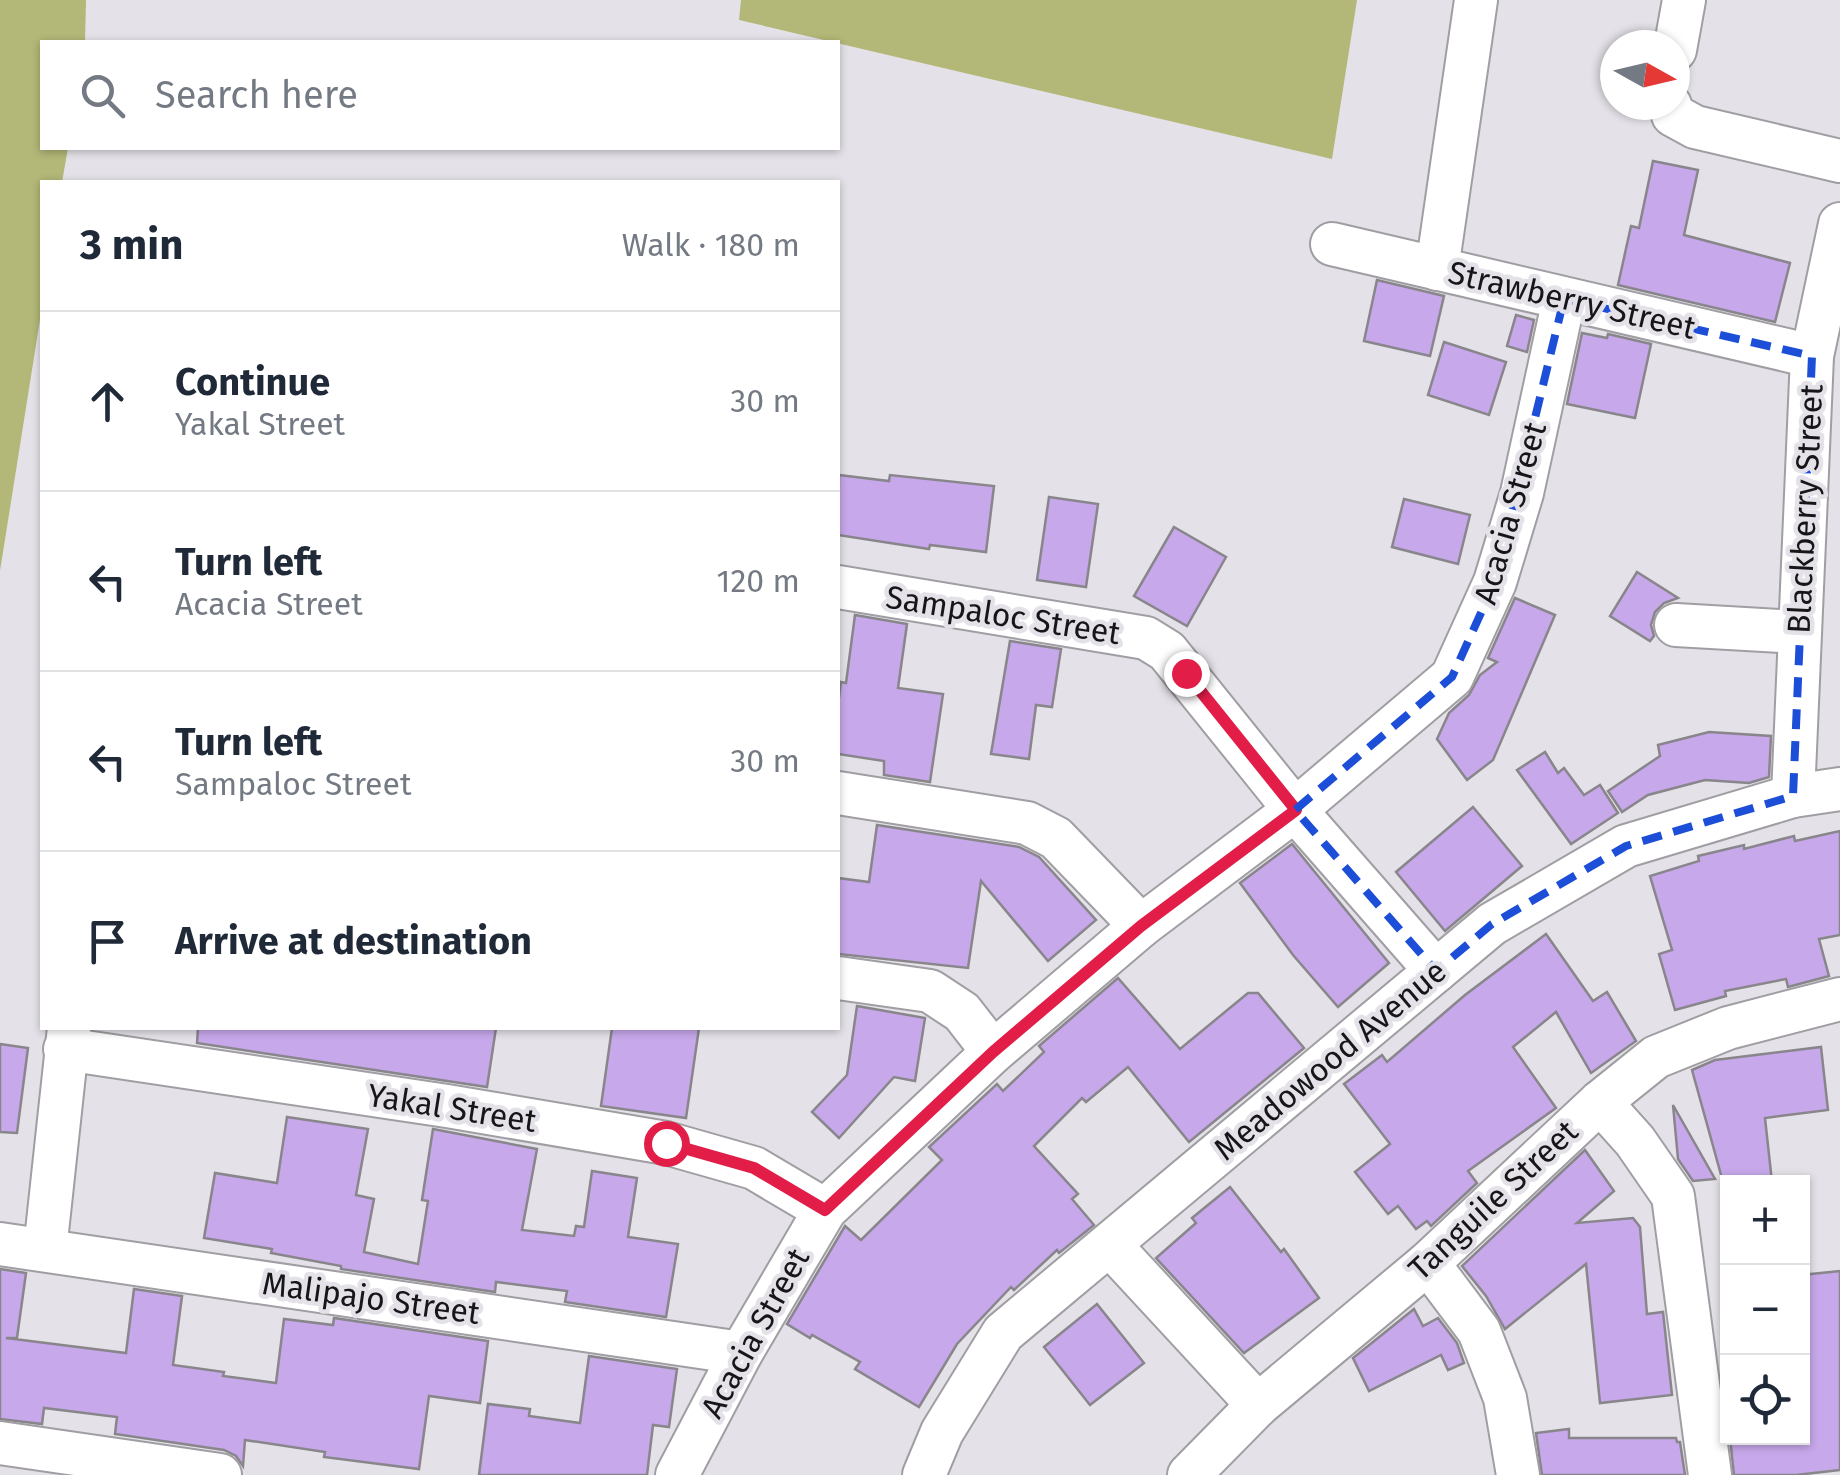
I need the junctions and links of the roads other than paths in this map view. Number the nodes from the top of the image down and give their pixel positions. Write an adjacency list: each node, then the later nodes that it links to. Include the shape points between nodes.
1 (1476, 0): 8 (street)
2 (1684, 0): 3 (street)
3 (1679, 30)
4 (1682, 120): 5 (street)
5 (1840, 162)
6 (1840, 224): 10 (street, Blackberry Street)
7 (1332, 244): 8 (street, Strawberry Street)
8 (1438, 269): 9 (street, Strawberry Street)
9 (1564, 299): 10 (street, Strawberry Street); 17 (street, Acacia Street, via 1496,582 1452,677)
10 (1812, 356): 13 (street, Blackberry Street)
11 (840, 587): 17 (street, Sampaloc Street, via 1146,638 1167,650)
12 (1676, 625): 13 (street)
13 (1798, 632): 16 (street, Blackberry Street)
14 (1840, 789): 16 (street, Meadowood Avenue)
15 (840, 793): 18 (street, via 1027,824 1056,838)
16 (1793, 796): 19 (street, Meadowood Avenue, via 1626,846 1492,924)
17 (1296, 810): 18 (street, Acacia Street); 19 (street, Sampaloc Street)
18 (1141, 926): 23 (street, Acacia Street)
19 (1436, 971): 27 (street, Meadowood Avenue)
20 (840, 978): 23 (street, via 930,991 962,1012)
21 (1840, 999): 24 (street, Tanguile Street, via 1728,1028 1656,1057)
22 (67, 1038): 25 (street, Yakal Street, via 666,1143 754,1168); 28 (street)
23 (993, 1052): 25 (street, Acacia Street)
24 (1600, 1102): 29 (street, Tanguile Street); 38 (street, via 1673,1196)
25 (825, 1210): 30 (street, Acacia Street)
26 (0, 1244): 28 (street, Malipajo Street)
27 (1110, 1244): 31 (street); 35 (street, Meadowood Avenue, via 1003,1333 942,1432)
28 (46, 1250): 30 (street, Malipajo Street)
29 (1428, 1262): 31 (street, Tanguile Street); 37 (street, via 1479,1331 1506,1398)
30 (741, 1352): 34 (street, Acacia Street)
31 (1258, 1405): 36 (street, Tanguile Street)
32 (0, 1443): 33 (street)
33 (220, 1475)
34 (677, 1475)
35 (924, 1475)
36 (1189, 1475)
37 (1518, 1475)
38 (1710, 1475)

